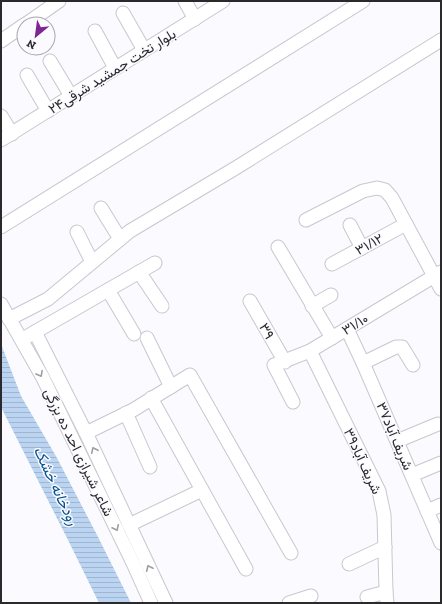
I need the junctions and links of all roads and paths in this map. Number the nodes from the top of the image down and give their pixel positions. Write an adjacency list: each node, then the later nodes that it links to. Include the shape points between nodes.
1 (59, 1): 6 (street)
2 (185, 1): 7 (street)
3 (223, 1): 7 (street, بلوار تخت جمشید شرقی۲۴)
4 (363, 1): 24 (street)
5 (123, 13): 12 (street)
6 (38, 16)
7 (195, 19): 12 (street, بلوار تخت جمشید شرقی۲۴)
8 (16, 31): 11 (street)
9 (95, 31): 14 (street)
10 (441, 40): 26 (street)
11 (1, 41)
12 (144, 50): 14 (street, بلوار تخت جمشید شرقی۲۴)
13 (50, 61): 16 (street)
14 (115, 68): 16 (street, بلوار تخت جمشید شرقی۲۴)
15 (27, 76): 17 (street)
16 (71, 96): 17 (street, بلوار تخت جمشید شرقی۲۴)
17 (48, 111): 19 (street, بلوار تخت جمشید شرقی۲۴)
18 (1, 116): 19 (street)
19 (6, 137)
20 (101, 208): 26 (street)
21 (306, 220): 22 (street, via 363,191 377,188 385,190 392,198)
22 (406, 224): 28 (street, ۳۱/۱۲); 33 (street)
23 (350, 225): 28 (street)
24 (1, 227)
25 (76, 232): 29 (street)
26 (120, 239): 29 (street)
27 (278, 247): 40 (street)
28 (362, 248): 31 (street, ۳۱/۱۲)
29 (92, 262): 41 (street, via 48,299)
30 (155, 263): 32 (street)
31 (332, 264)
32 (139, 272): 34 (street); 39 (street)
33 (437, 275): 35 (street); 42 (street, ۳۱/۱۰)
34 (108, 290): 43 (street); 50 (street, via 141,336)
35 (441, 290)
36 (331, 295): 40 (street)
37 (250, 301): 48 (street, ۳۹)
38 (1, 304): 41 (street, شاعر شیرازی احد ده بزرگی)
39 (162, 306)
40 (312, 306): 44 (street)
41 (9, 319): 45 (street, شاعر شیرازی احد ده بزرگی)
42 (347, 329): 44 (street, ۳۱/۱۰); 47 (street, شریف آباد۳۷)
43 (35, 332): 45 (street); 55 (street)
44 (332, 338): 46 (street, ۳۱/۱۰)
45 (21, 340): 72 (street, شاعر شیرازی احد ده بزرگی, one-way to 72, via 43,378)
46 (310, 351): 48 (street, ۳۱/۱۰); 65 (street, شریف آباد۳۹, via 379,491 384,515)
47 (363, 362): 49 (street, via 396,346 402,347); 56 (street, شریف آباد۳۷)
48 (279, 363): 52 (street, ۳۹)
49 (413, 365)
50 (171, 387): 51 (street); 66 (street, via 190,375)
51 (151, 398): 53 (street); 60 (street)
52 (293, 402)
53 (126, 413): 55 (street); 58 (street)
54 (438, 424): 56 (street)
55 (86, 433): 63 (street, one-way to 55)
56 (397, 441): 59 (street, شریف آباد۳۷)
57 (441, 463): 59 (street)
58 (150, 468)
59 (412, 475): 62 (street, شریف آباد۳۷)
60 (202, 490): 63 (street); 68 (street)
61 (441, 505): 62 (street)
62 (427, 511): 64 (street, شریف آباد۳۷)
63 (129, 525): 73 (street, one-way to 63)
64 (441, 543)
65 (384, 547): 67 (street); 71 (street, شریف آباد۳۹)
66 (291, 553)
67 (349, 564)
68 (246, 569)
69 (311, 596): 74 (street)
70 (367, 597): 71 (street)
71 (386, 598)
72 (151, 603)
73 (166, 603)
74 (289, 603)

